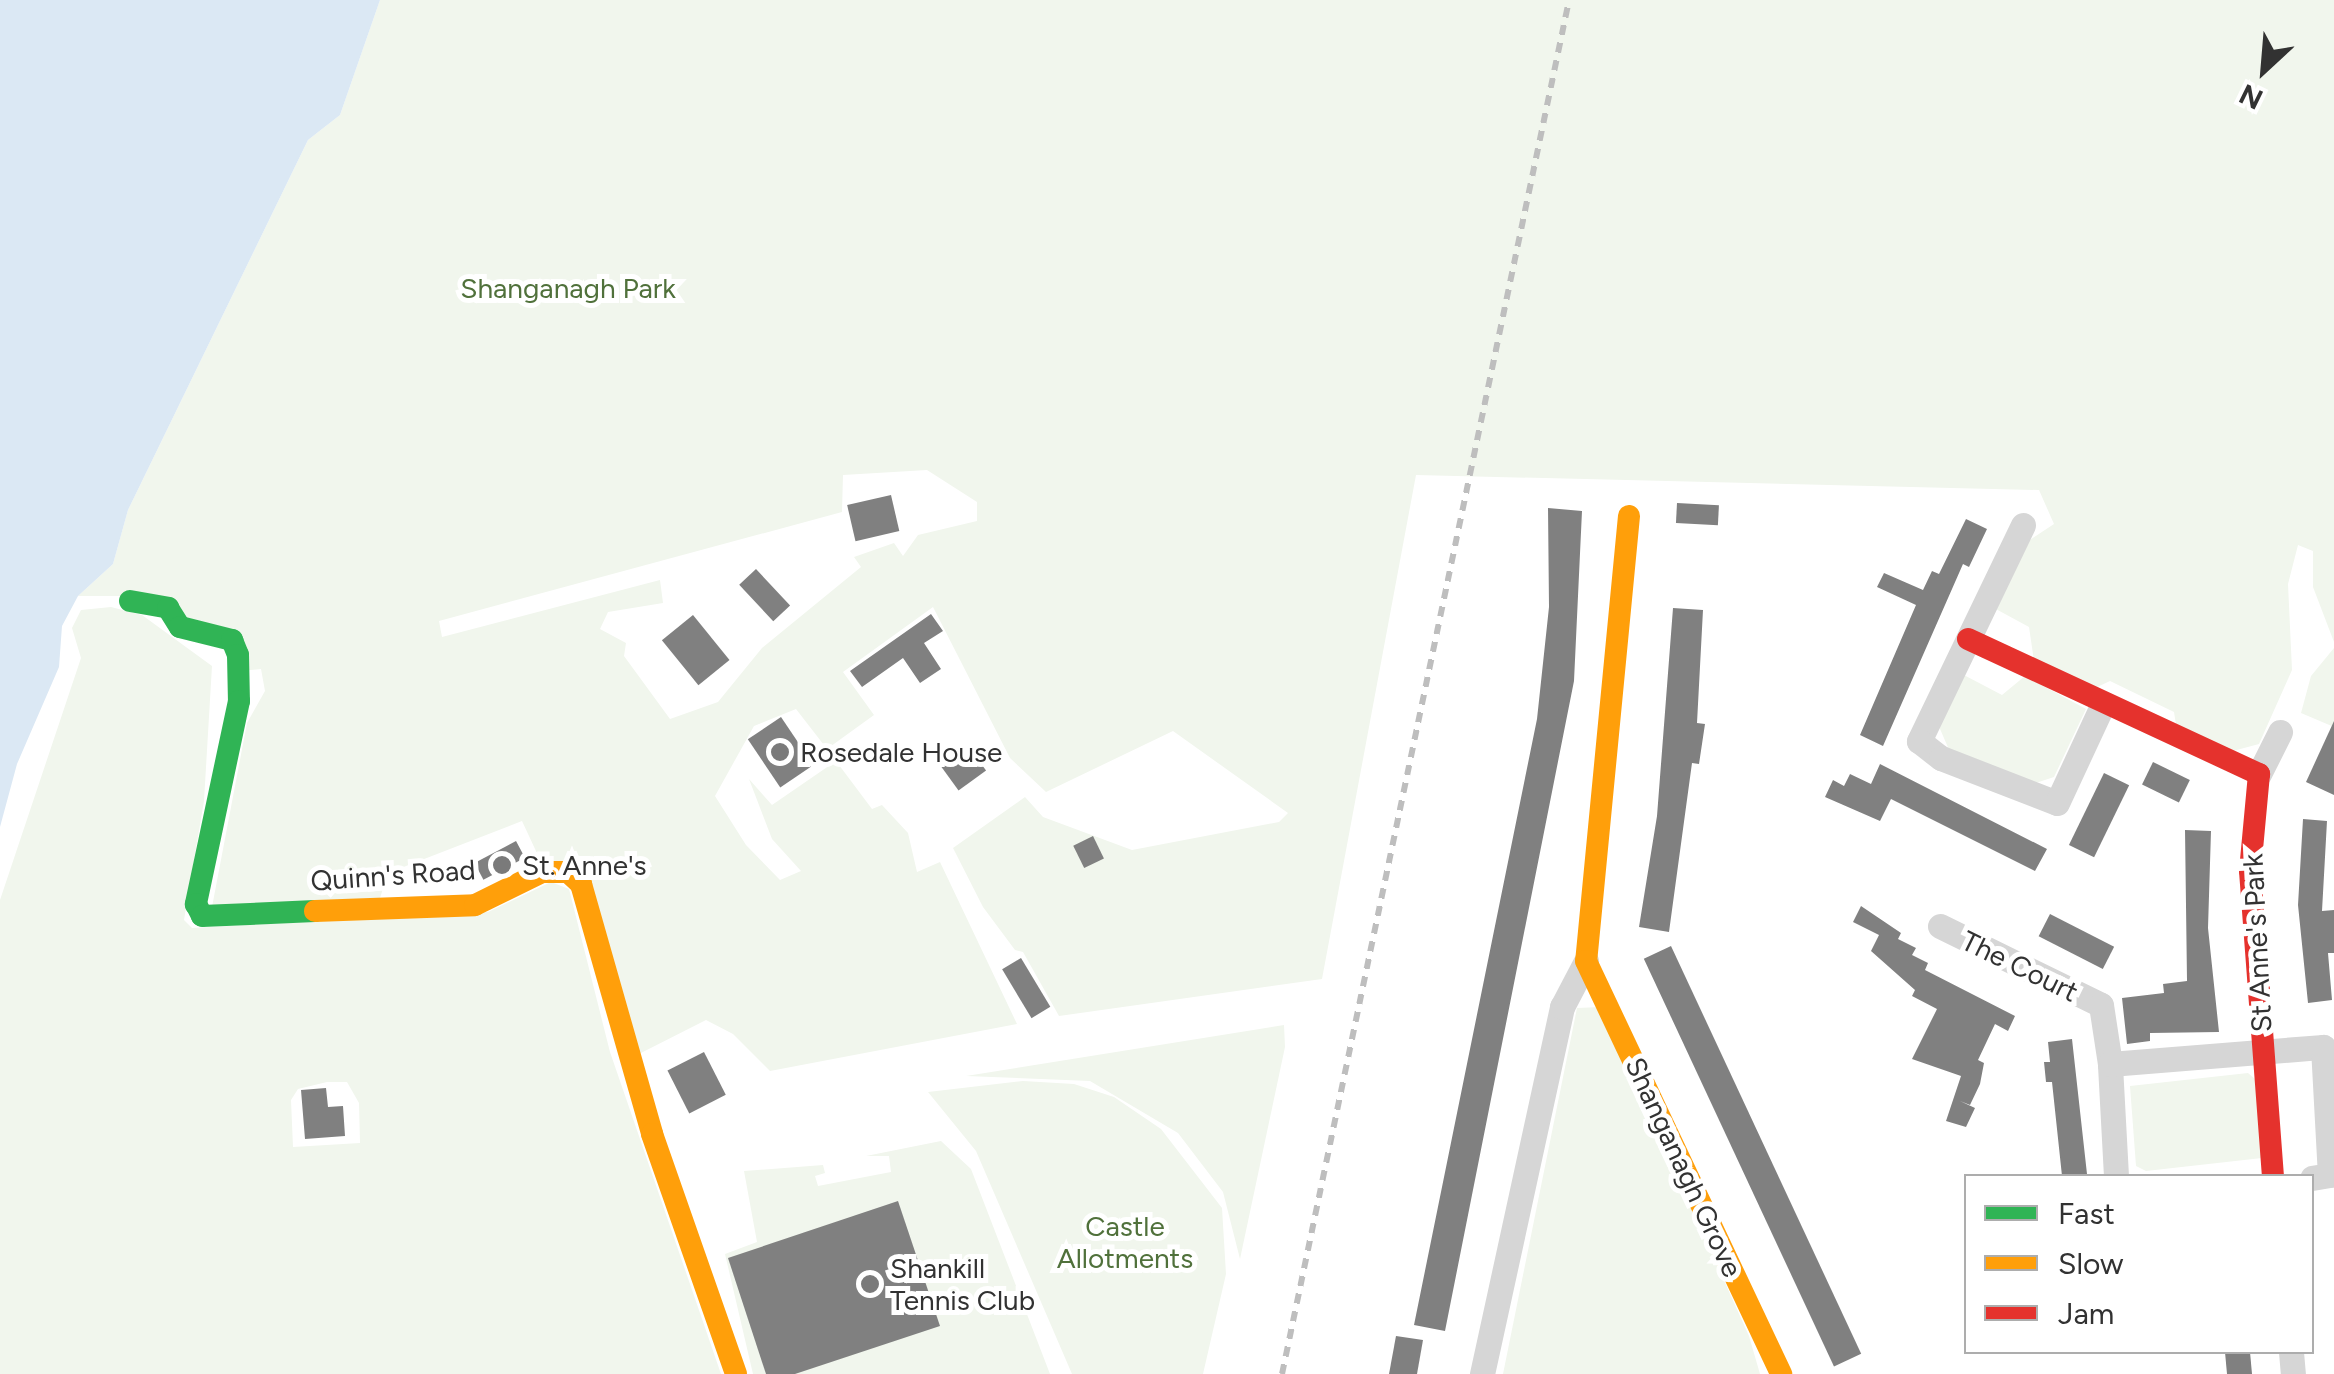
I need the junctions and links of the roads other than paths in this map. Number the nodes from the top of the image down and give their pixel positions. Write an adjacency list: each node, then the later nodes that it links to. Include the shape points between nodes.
1 (1629, 516): 9 (street)
2 (2023, 525): 4 (street)
3 (130, 601): 15 (street, Quinn's Road, via 168,608 180,627 232,640 238,655 240,701 196,904 202,916 476,904 542,872 568,872 581,884 652,1134)
4 (1968, 639): 5 (street); 5 (street, via 1918,741 1941,758 2057,803)
5 (2103, 704): 7 (street)
6 (2280, 732): 7 (street, St Anne's Park)
7 (2259, 774): 10 (street, St Anne's Park, via 2250,871)
8 (1940, 926): 11 (street, The Court, via 2101,1005)
9 (1586, 960): 16 (street, via 1562,1007); 17 (street, Shanganagh Grove)
10 (2262, 1053): 11 (street, St Anne's Park); 13 (street, St Anne's Park); 14 (street, St Anne's Park, via 2323,1047 2330,1175)
11 (2110, 1064): 12 (street)
12 (2116, 1174)
13 (2273, 1174)
14 (2314, 1178)
15 (736, 1374)
16 (1482, 1374)
17 (1782, 1374)

